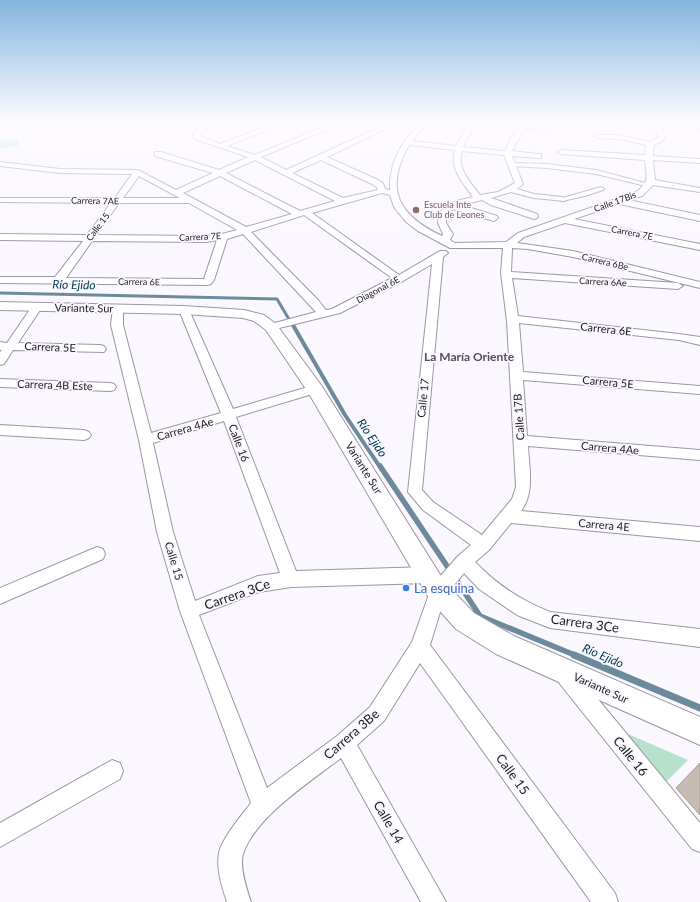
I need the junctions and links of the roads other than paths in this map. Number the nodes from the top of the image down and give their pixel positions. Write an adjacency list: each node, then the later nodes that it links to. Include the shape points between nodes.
1 (9, 165): 12 (street, via 60,171)
2 (194, 165): 13 (street)
3 (237, 165): 13 (street)
4 (272, 165): 14 (street)
5 (304, 165): 14 (street)
6 (339, 165): 17 (street, via 375,182)
7 (396, 165): 21 (street)
8 (456, 165): 22 (street)
9 (513, 165): 18 (street, via 519,184)
10 (532, 165): 15 (street, via 596,172)
11 (650, 165): 15 (street)
12 (138, 172): 20 (street); 26 (street, Calle 15)
13 (220, 173): 20 (street); 30 (street)
14 (286, 173): 25 (street)
15 (651, 183): 19 (street); 28 (street, Calle 17Bis, via 639,194)
16 (601, 189): 23 (street)
17 (382, 190): 21 (street, Carrera 7E); 25 (street, Carrera 7E)
18 (512, 190): 22 (street); 23 (street, via 534,196)
19 (700, 190)
20 (176, 193): 27 (street)
21 (394, 193): 39 (street, via 397,206 412,223)
22 (480, 197): 29 (street); 31 (street)
23 (562, 199)
24 (0, 200): 26 (street, Carrera 7AE)
25 (342, 200): 30 (street, Carrera 7E)
26 (117, 201): 27 (street, Carrera 7AE); 38 (street, Calle 15)
27 (190, 201): 35 (street)
28 (619, 201): 33 (street); 34 (street, Calle 17Bis)
29 (455, 206): 32 (street); 39 (street, via 442,214)
30 (302, 213): 35 (street, Carrera 7E); 46 (street)
31 (534, 216)
32 (494, 218)
33 (700, 218)
34 (564, 220): 40 (street, Calle 17Bis, via 521,235); 41 (street, Carrera 7E)
35 (244, 230): 37 (street, Carrera 7E); 54 (street)
36 (0, 237): 38 (street, Carrera 7E)
37 (223, 237): 38 (street, Carrera 7E); 48 (street, Carrera 6E, via 209,280 206,282)
38 (89, 238): 48 (street, Calle 15)
39 (449, 244): 40 (street, Carrera 6Be); 42 (street, Diagonal 6E)
40 (508, 245): 44 (street, Calle 17B); 49 (street, Carrera 6Be, via 573,254)
41 (700, 247)
42 (438, 256): 43 (street, Diagonal 6E); 45 (street, Calle 17)
43 (412, 272): 45 (street); 46 (street, Diagonal 6E)
44 (507, 275): 49 (street, Carrera 6Ae); 55 (street, Calle 17B)
45 (435, 277): 74 (street, Calle 17, via 414,481 415,492 428,506)
46 (399, 279): 54 (street, Diagonal 6E, via 336,311)
47 (0, 280): 48 (street, Carrera 6E)
48 (58, 281)
49 (700, 286)
50 (0, 306): 51 (main road, Variante Sur)
51 (37, 307): 52 (main road, Variante Sur); 58 (street)
52 (118, 308): 53 (main road, Variante Sur); 69 (street, Calle 15, via 117,325)
53 (184, 310): 56 (main road, Variante Sur, via 244,314); 66 (street, Calle 16)
54 (323, 314): 56 (street, Diagonal 6E)
55 (513, 319): 57 (street, Carrera 6E); 61 (street, Calle 17B)
56 (277, 325): 64 (main road, Variante Sur)
57 (700, 341)
58 (5, 346): 59 (street, Carrera 5E); 60 (street)
59 (100, 349)
60 (0, 361)
61 (516, 375): 65 (street, Carrera 5E); 70 (street, Calle 17B)
62 (0, 383): 63 (street, Carrera 4B Este)
63 (110, 387)
64 (315, 389): 66 (street, Carrera 4Ae); 78 (main road, Variante Sur)
65 (700, 390)
66 (229, 416): 69 (street, Carrera 4Ae); 77 (street, Calle 16)
67 (0, 430): 68 (street)
68 (84, 435)
69 (146, 440): 80 (street, Calle 15, via 165,532)
70 (520, 440): 71 (street, Carrera 4Ae); 72 (street, Calle 17B, via 523,487 519,502)
71 (700, 455)
72 (508, 516): 73 (street, Carrera 4E); 74 (street, Calle 17B)
73 (700, 534)
74 (483, 545): 76 (street, Calle 17B)
75 (97, 554): 79 (street)
76 (462, 564): 78 (street, Calle 17B); 81 (street, Carrera 3Ce, via 485,584 523,609 550,620)
77 (291, 579): 78 (street, Carrera 3Ce); 80 (street, Carrera 3Ce, via 258,584)
78 (437, 584): 82 (street, Carrera 3Be); 83 (main road, Variante Sur, via 465,621 505,645)
79 (0, 596)
80 (189, 611): 87 (street, Calle 15)
81 (700, 638)
82 (420, 647): 85 (street, Carrera 3Be, via 377,714); 92 (street, Calle 15)
83 (562, 670): 84 (main road, Variante Sur); 89 (street, Calle 16)
84 (700, 731)
85 (344, 743): 87 (street, Carrera 3Be); 91 (street, Calle 14)
86 (112, 771): 88 (street)
87 (263, 805): 90 (street, Carrera 3Be, via 231,853 232,883)
88 (0, 836)
89 (700, 841)
90 (239, 902)
91 (434, 902)
92 (606, 902)

